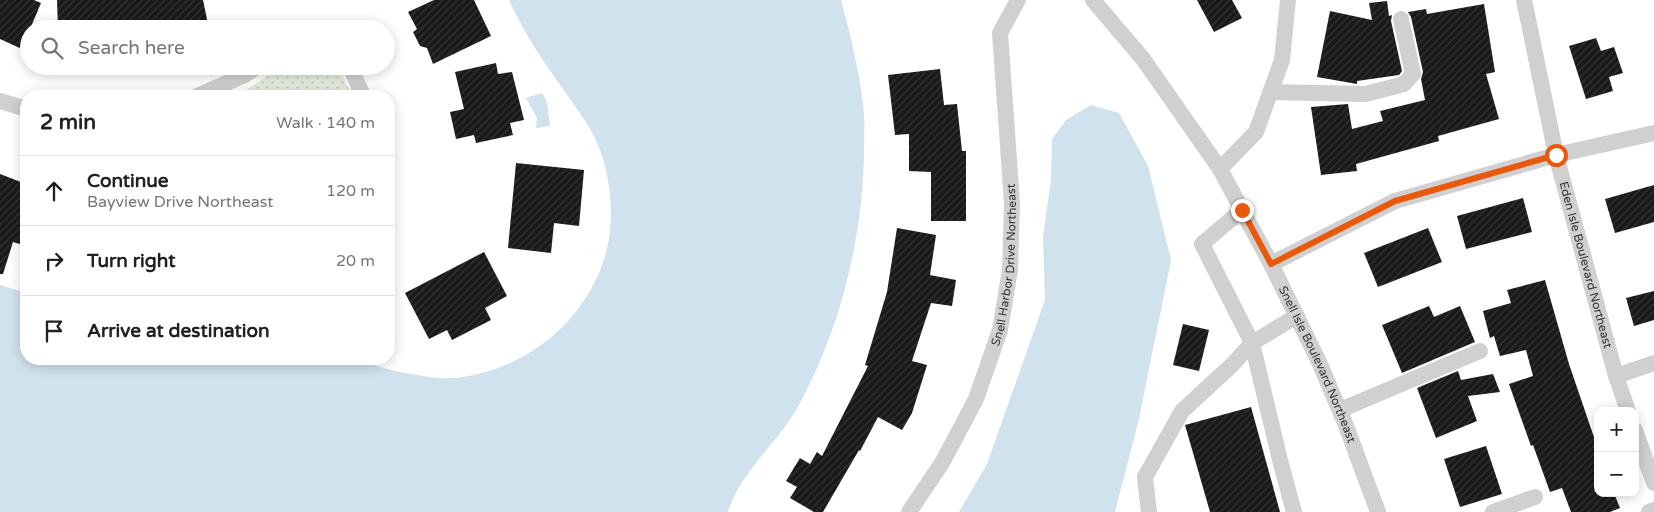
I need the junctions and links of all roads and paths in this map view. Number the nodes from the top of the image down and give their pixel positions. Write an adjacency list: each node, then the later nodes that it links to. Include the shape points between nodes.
1 (1018, 0): 29 (street, Snell Harbor Drive Northeast, via 1000,34 1012,203 1010,270 1000,330 976,399 942,463)
2 (1093, 0): 15 (street, Snell Isle Boulevard Northeast, via 1143,59)
3 (1288, 0): 10 (street, via 1282,60)
4 (1524, 0): 14 (street, Eden Isle Boulevard Northeast)
5 (1401, 19): 10 (street, via 1413,74 1404,84 1366,94)
6 (245, 75): 8 (street)
7 (354, 75): 9 (street)
8 (211, 90)
9 (360, 90)
10 (1270, 92): 15 (street, via 1256,132)
11 (0, 101): 12 (street)
12 (20, 107)
13 (1654, 133): 14 (street)
14 (1556, 155): 17 (street, via 1395,201); 22 (street, Eden Isle Boulevard Northeast)
15 (1220, 170): 16 (street, Snell Isle Boulevard Northeast)
16 (1242, 210): 17 (street, Snell Isle Boulevard Northeast); 19 (street, via 1202,244)
17 (1271, 264): 18 (street, Snell Isle Boulevard Northeast)
18 (1297, 316): 19 (street); 24 (street, Snell Isle Boulevard Northeast)
19 (1252, 343): 30 (street, via 1182,411 1145,477); 31 (street)
20 (1480, 351): 24 (street)
21 (1654, 363): 22 (street)
22 (1616, 376): 23 (street, Eden Isle Boulevard Northeast)
23 (1627, 407)
24 (1340, 410): 32 (street, Snell Isle Boulevard Northeast)
25 (1639, 441): 26 (street)
26 (1654, 483)
27 (1535, 497): 33 (street)
28 (1654, 510): 34 (street)
29 (909, 512)
30 (1149, 512)
31 (1294, 512)
32 (1378, 512)
33 (1493, 512)
34 (1649, 512)

